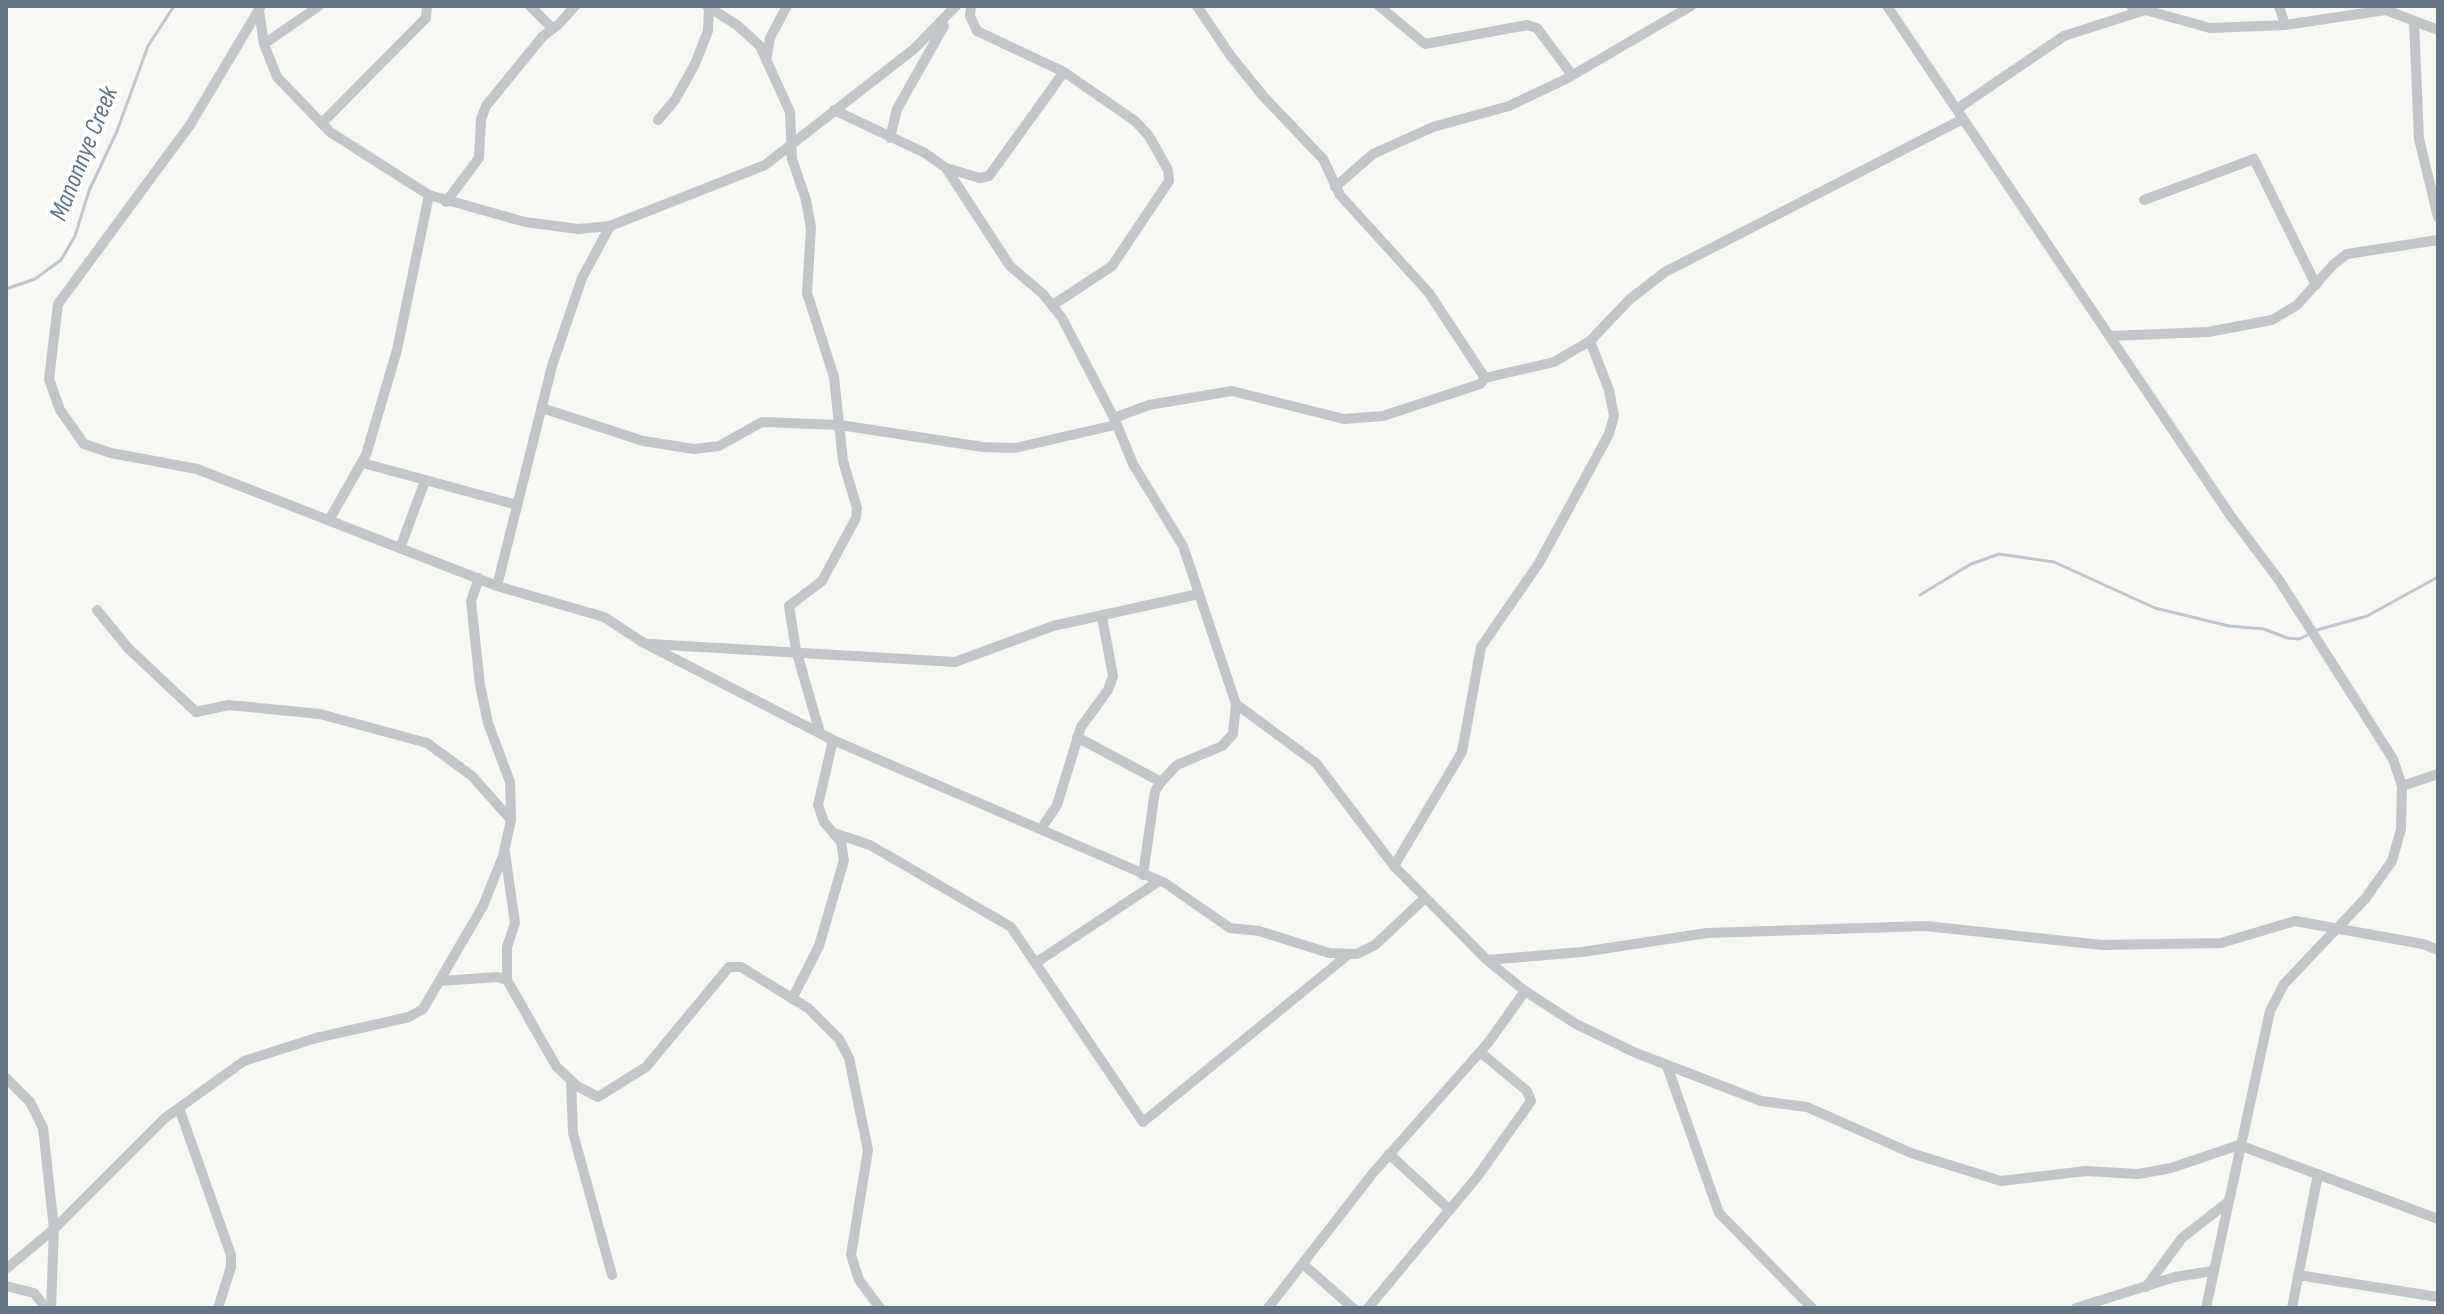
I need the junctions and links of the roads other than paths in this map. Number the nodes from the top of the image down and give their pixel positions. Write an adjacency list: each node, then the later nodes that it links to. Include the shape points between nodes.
1 (319, 6): 22 (street)
2 (427, 6): 29 (street, via 426,18)
3 (530, 6): 20 (street)
4 (575, 6): 20 (street)
5 (708, 6): 23 (street, via 748,33); 28 (street, via 708,31 695,64)
6 (787, 6): 23 (street)
7 (971, 6): 24 (street, via 977,31)
8 (1197, 6): 35 (street, via 1264,97 1323,159)
9 (1379, 6): 17 (street)
10 (1691, 6): 25 (street)
11 (1887, 6): 27 (street)
12 (2131, 6): 16 (street)
13 (2279, 6): 19 (street)
14 (260, 8): 22 (street); 53 (street, via 190,125 58,304 49,379 60,410 84,444 197,469)
15 (953, 10): 26 (street, via 914,49); 30 (street, via 900,104)
16 (2145, 10): 19 (street, via 2210,28); 27 (street, via 2064,36)
17 (1395, 11): 25 (street, via 1425,44 1527,25 1537,28)
18 (2414, 22): 19 (street, via 2386,10); 21 (street); 33 (street)
19 (2285, 25)
20 (553, 29): 38 (street, via 486,106 479,158)
21 (2438, 30)
22 (264, 44): 29 (street, via 277,77)
23 (767, 56): 31 (street, via 790,112)
24 (1064, 72): 34 (street, via 989,176); 43 (street, via 1143,129 1169,176 1112,266)
25 (1572, 75): 35 (street, via 1509,106 1433,127 1373,154)
26 (834, 110): 30 (street); 31 (street)
27 (1960, 114): 44 (street); 45 (street, via 1665,272)
28 (658, 120)
29 (322, 123): 36 (street)
30 (890, 138): 34 (street)
31 (792, 146): 40 (street, via 755,170); 49 (street, via 810,220 807,293 834,377)
32 (2438, 159): 33 (street)
33 (2423, 160): 39 (street)
34 (946, 168): 43 (street, via 1018,276)
35 (1335, 187): 46 (street, via 1429,293)
36 (429, 195): 38 (street); 50 (street, via 397,350)
37 (2144, 200): 42 (street, via 2254,159)
38 (446, 202): 40 (street, via 547,226)
39 (2438, 217)
40 (610, 226): 47 (street, via 577,292)
41 (2438, 240): 42 (street, via 2347,254)
42 (2316, 285): 44 (street, via 2272,320 2208,332)
43 (1053, 305): 48 (street)
44 (2110, 336): 68 (street, via 2279,580 2393,759)
45 (1590, 341): 46 (street, via 1554,362); 73 (street, via 1609,390 1614,416 1609,434 1539,563 1481,647 1462,752)
46 (1485, 378): 48 (street, via 1383,416 1344,419 1232,391 1149,405)
47 (542, 408): 49 (street, via 643,441 694,449 719,446 762,422); 52 (street)
48 (1114, 421): 49 (street, via 1015,448); 57 (street, via 1133,464 1183,546)
49 (840, 425): 61 (street, via 856,518 822,581 791,602)
50 (363, 463): 51 (street); 53 (street)
51 (425, 481): 52 (street); 54 (street)
52 (517, 505): 56 (street)
53 (329, 520): 54 (street)
54 (400, 548): 55 (street)
55 (479, 578): 56 (street); 69 (street, via 471,601 480,685 510,782)
56 (497, 586): 60 (street, via 604,617)
57 (1199, 594): 59 (street); 62 (street)
58 (97, 610): 69 (street, via 128,648 196,712 229,705 330,715 427,743 472,776)
59 (1102, 617): 61 (street, via 1053,626 955,662 833,657); 64 (street, via 1113,676)
60 (644, 643): 61 (street); 63 (street)
61 (796, 650): 63 (street)
62 (1236, 704): 67 (street, via 1229,741 1177,765); 73 (street, via 1316,763)
63 (820, 733): 65 (street)
64 (1077, 737): 67 (street); 70 (street, via 1057,805)
65 (833, 740): 70 (street); 71 (street, via 818,805)
66 (2438, 774): 68 (street)
67 (1161, 782): 74 (street, via 1155,791)
68 (2402, 786): 77 (street, via 2401,829 2392,861)
69 (511, 820): 72 (street)
70 (1041, 829): 74 (street)
71 (834, 833): 81 (street, via 870,845 998,917); 85 (street, via 844,860 819,946)
72 (504, 850): 82 (street, via 515,923 507,947); 83 (street, via 483,906)
73 (1394, 866): 76 (street)
74 (1143, 875): 75 (street)
75 (1159, 881): 79 (street, via 1230,928); 81 (street)
76 (1425, 898): 79 (street, via 1375,945); 80 (street)
77 (2334, 930): 78 (street); 80 (street, via 2295,921 2221,943 2102,945 1926,926 1707,933); 91 (street, via 2276,996)
78 (2438, 950)
79 (1349, 954): 81 (street, via 1143,1122)
80 (1487, 960): 84 (street)
81 (1037, 962)
82 (507, 980): 83 (street); 89 (street, via 556,1066)
83 (440, 981): 90 (street, via 417,1014 244,1061)
84 (1525, 991): 86 (street); 87 (street, via 1576,1024)
85 (792, 999): 89 (street, via 741,967 729,967 637,1074 598,1097); 108 (street, via 833,1033 849,1058 868,1150 851,1255 859,1280)
86 (1480, 1052): 92 (street); 95 (street, via 1527,1091 1531,1101)
87 (1667, 1066): 91 (street, via 1761,1101 1807,1107 1911,1153 2001,1181 2086,1171 2138,1174); 112 (street, via 1719,1213)
88 (6, 1078): 97 (street, via 30,1102 43,1128)
89 (571, 1081): 101 (street, via 573,1133)
90 (179, 1108): 97 (street); 107 (street, via 231,1255)
91 (2239, 1145): 93 (street); 94 (street)
92 (1389, 1154): 95 (street); 98 (street)
93 (2318, 1174): 96 (street); 102 (street)
94 (2228, 1202): 100 (street); 104 (street, via 2182,1238)
95 (1450, 1210): 111 (street)
96 (2438, 1219)
97 (54, 1229): 99 (street); 106 (street)
98 (1303, 1264): 109 (street); 110 (street)
99 (6, 1269)
100 (2212, 1271): 104 (street); 114 (street)
101 (612, 1275)
102 (2298, 1275): 105 (street); 115 (street)
103 (6, 1286): 106 (street, via 34,1293)
104 (2145, 1288): 113 (street)
105 (2438, 1297)
106 (48, 1308)
107 (218, 1308)
108 (880, 1308)
109 (1268, 1308)
110 (1353, 1308)
111 (1368, 1308)
112 (1812, 1308)
113 (2076, 1308)
114 (2206, 1308)
115 (2292, 1308)

